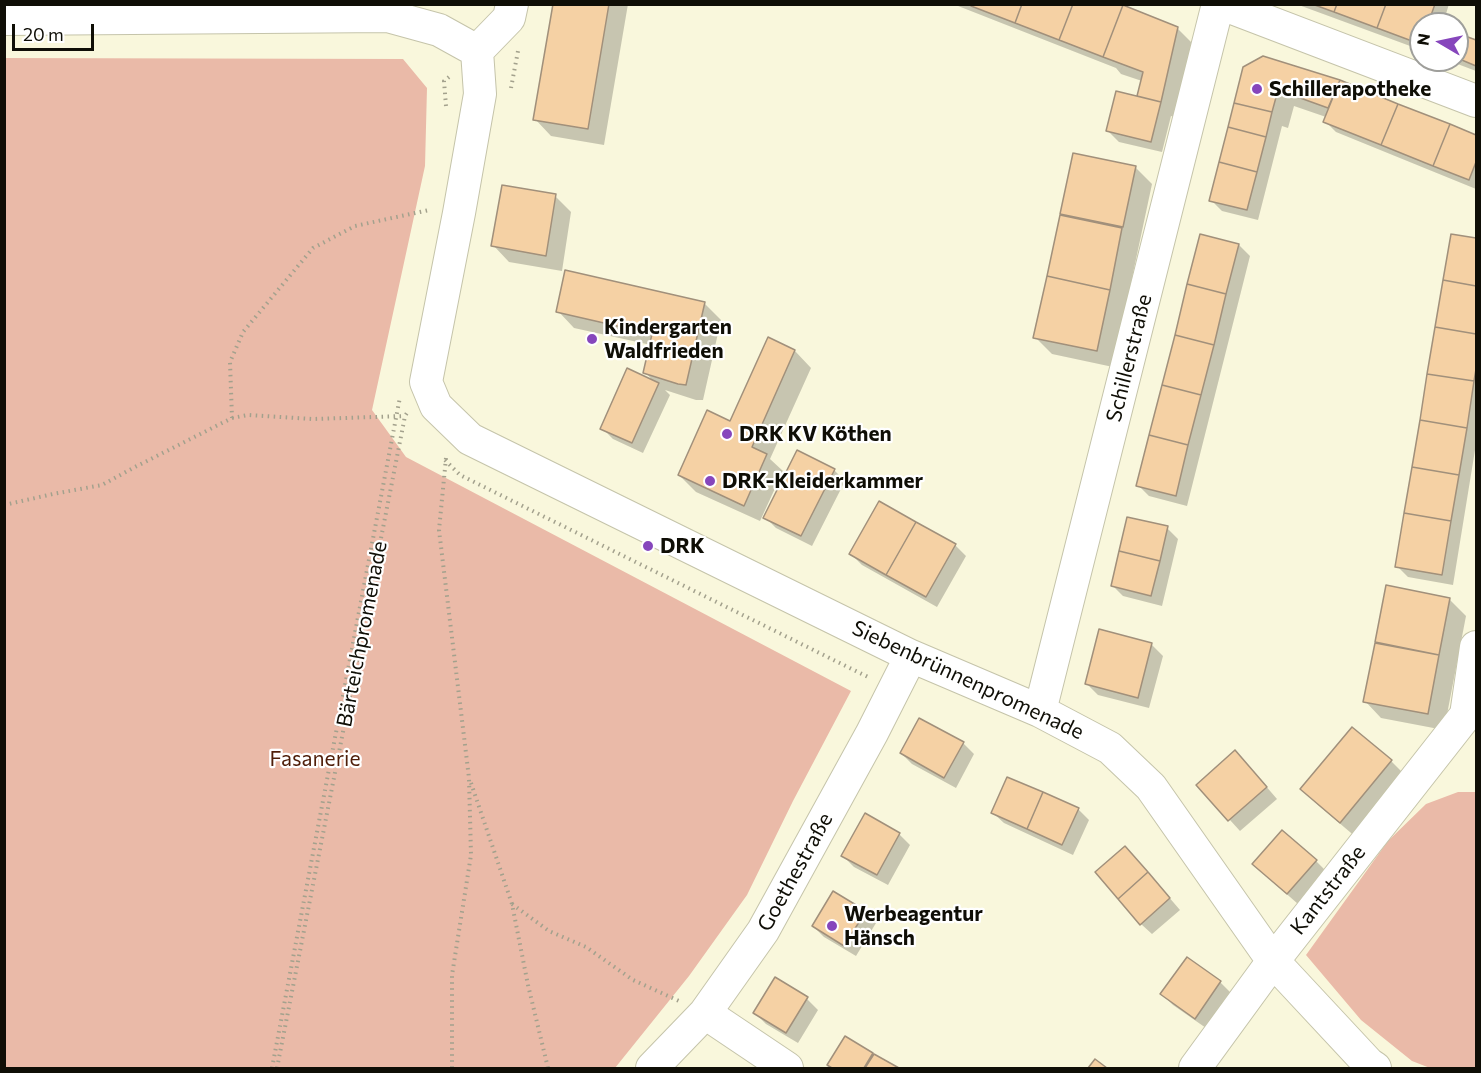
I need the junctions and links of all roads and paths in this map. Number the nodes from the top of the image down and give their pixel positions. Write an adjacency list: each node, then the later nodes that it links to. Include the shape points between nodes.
1 (512, 4): 4 (street, via 509,18)
2 (1220, 4): 5 (street); 20 (street, Schillerstraße)
3 (4, 19): 4 (street, via 388,16 440,30)
4 (477, 51): 6 (street, via 480,94)
5 (1476, 101)
6 (459, 213): 7 (street); 11 (path, via 437,209 355,226 313,248 243,332 230,363)
7 (414, 385): 8 (path); 9 (path, Bärteichpromenade); 13 (street)
8 (399, 404): 9 (path); 10 (path)
9 (405, 416): 10 (path); 12 (path); 27 (path, Bärteichpromenade)
10 (397, 417): 11 (path); 26 (path)
11 (232, 418): 16 (path, via 102,485)
12 (412, 424)
13 (454, 425): 15 (path); 18 (street, Siebenbrünnenpromenade, via 471,439)
14 (439, 453): 15 (path)
15 (446, 461): 19 (path, via 460,475); 22 (path, via 438,530)
16 (4, 505)
17 (1476, 647): 21 (street)
18 (911, 656): 19 (street, Goethestraße); 20 (street, Siebenbrünnenpromenade)
19 (894, 690): 25 (street, Goethestraße, via 763,931)
20 (1040, 711): 24 (street, Siebenbrünnenpromenade, via 1110,748 1151,787)
21 (1471, 715): 24 (street, Kantstraße)
22 (469, 778): 23 (path); 28 (path, via 471,855 452,975)
23 (512, 904): 25 (path, via 549,931 586,947 633,980); 29 (path)
24 (1273, 961): 32 (street, Kantstraße); 33 (street, Siebenbrünnenpromenade)
25 (705, 1013): 30 (street, Goethestraße); 31 (street)
26 (272, 1068)
27 (277, 1068)
28 (452, 1068)
29 (548, 1068)
30 (652, 1068)
31 (787, 1068)
32 (1195, 1068)
33 (1376, 1068)

